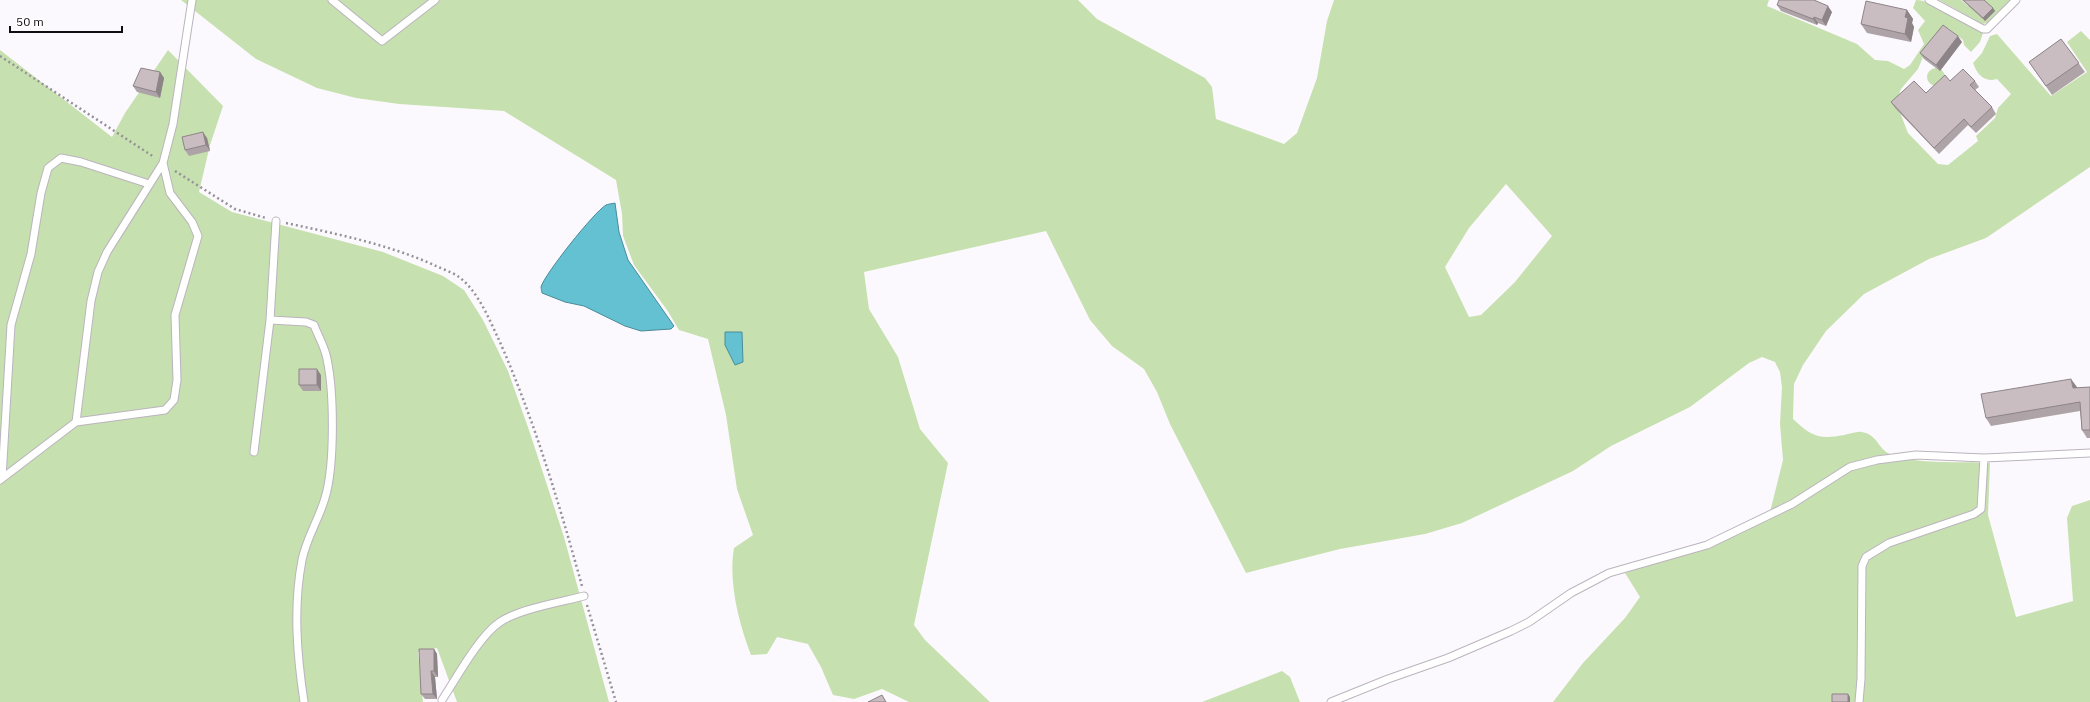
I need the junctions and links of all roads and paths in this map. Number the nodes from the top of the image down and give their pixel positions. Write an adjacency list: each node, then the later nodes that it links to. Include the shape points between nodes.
1 (192, 0): 7 (lane, via 173,124)
2 (332, 0): 3 (lane, via 382,41)
3 (435, 0)
4 (1929, 0): 5 (lane, via 1983,29)
5 (2016, 0)
6 (0, 56): 7 (path)
7 (163, 163): 8 (lane); 9 (path, via 235,209); 11 (lane, via 170,193 192,222 198,236 175,315 177,380 174,400 165,410)
8 (150, 184): 11 (lane, via 107,252 98,272 91,301); 15 (lane, via 61,158 48,168 41,193 31,254 12,324)
9 (276, 221): 10 (lane); 16 (path, via 377,243 459,277 472,291 489,319 513,371 548,473)
10 (270, 320): 12 (lane); 18 (lane, via 306,322 314,325 327,357 331,381 330,474 326,497 302,559 296,610)
11 (76, 422): 15 (lane)
12 (254, 452)
13 (2090, 452): 14 (lane)
14 (1984, 458): 20 (lane, via 1916,455 1877,460 1850,467 1792,504 1707,545 1609,573 1571,593 1529,622 1511,631 1448,658); 21 (lane, via 1981,509 1974,514 1889,544 1866,557 1862,566)
15 (1, 478)
16 (584, 596): 17 (lane, via 501,621 484,638); 19 (path)
17 (442, 700)
18 (304, 702)
19 (616, 702)
20 (1331, 702)
21 (1859, 702)

